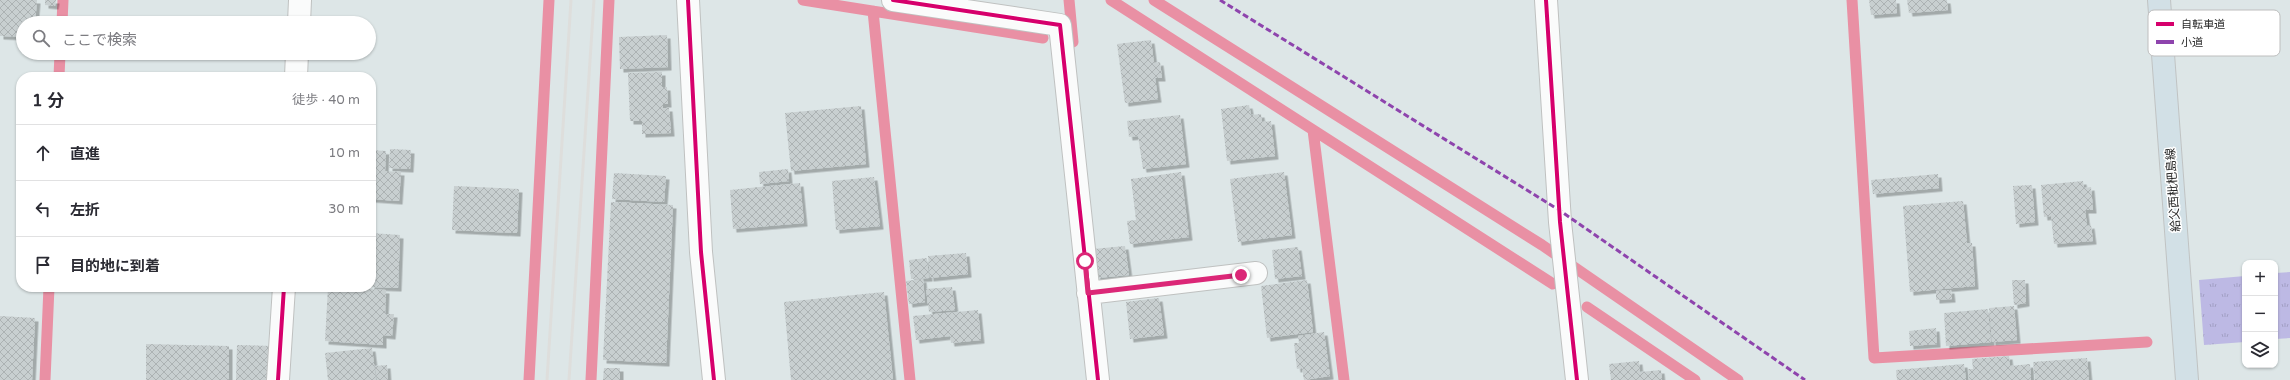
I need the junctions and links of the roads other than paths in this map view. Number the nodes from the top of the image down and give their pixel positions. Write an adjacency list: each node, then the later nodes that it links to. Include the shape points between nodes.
1 (300, 0): 7 (street)
2 (688, 0): 15 (street, via 701,252)
3 (893, 0): 13 (street, via 1060,25)
4 (1546, 0): 17 (street, via 1560,222)
5 (2159, 0): 6 (main road, 給父西枇杷島線)
6 (2160, 10)
7 (299, 16)
8 (2163, 56): 18 (main road, 給父西枇杷島線)
9 (297, 60): 10 (street)
10 (296, 72)
11 (1256, 273): 13 (street)
12 (284, 292): 14 (street)
13 (1088, 293): 16 (street)
14 (278, 380)
15 (714, 380)
16 (1098, 380)
17 (1577, 380)
18 (2186, 380)

